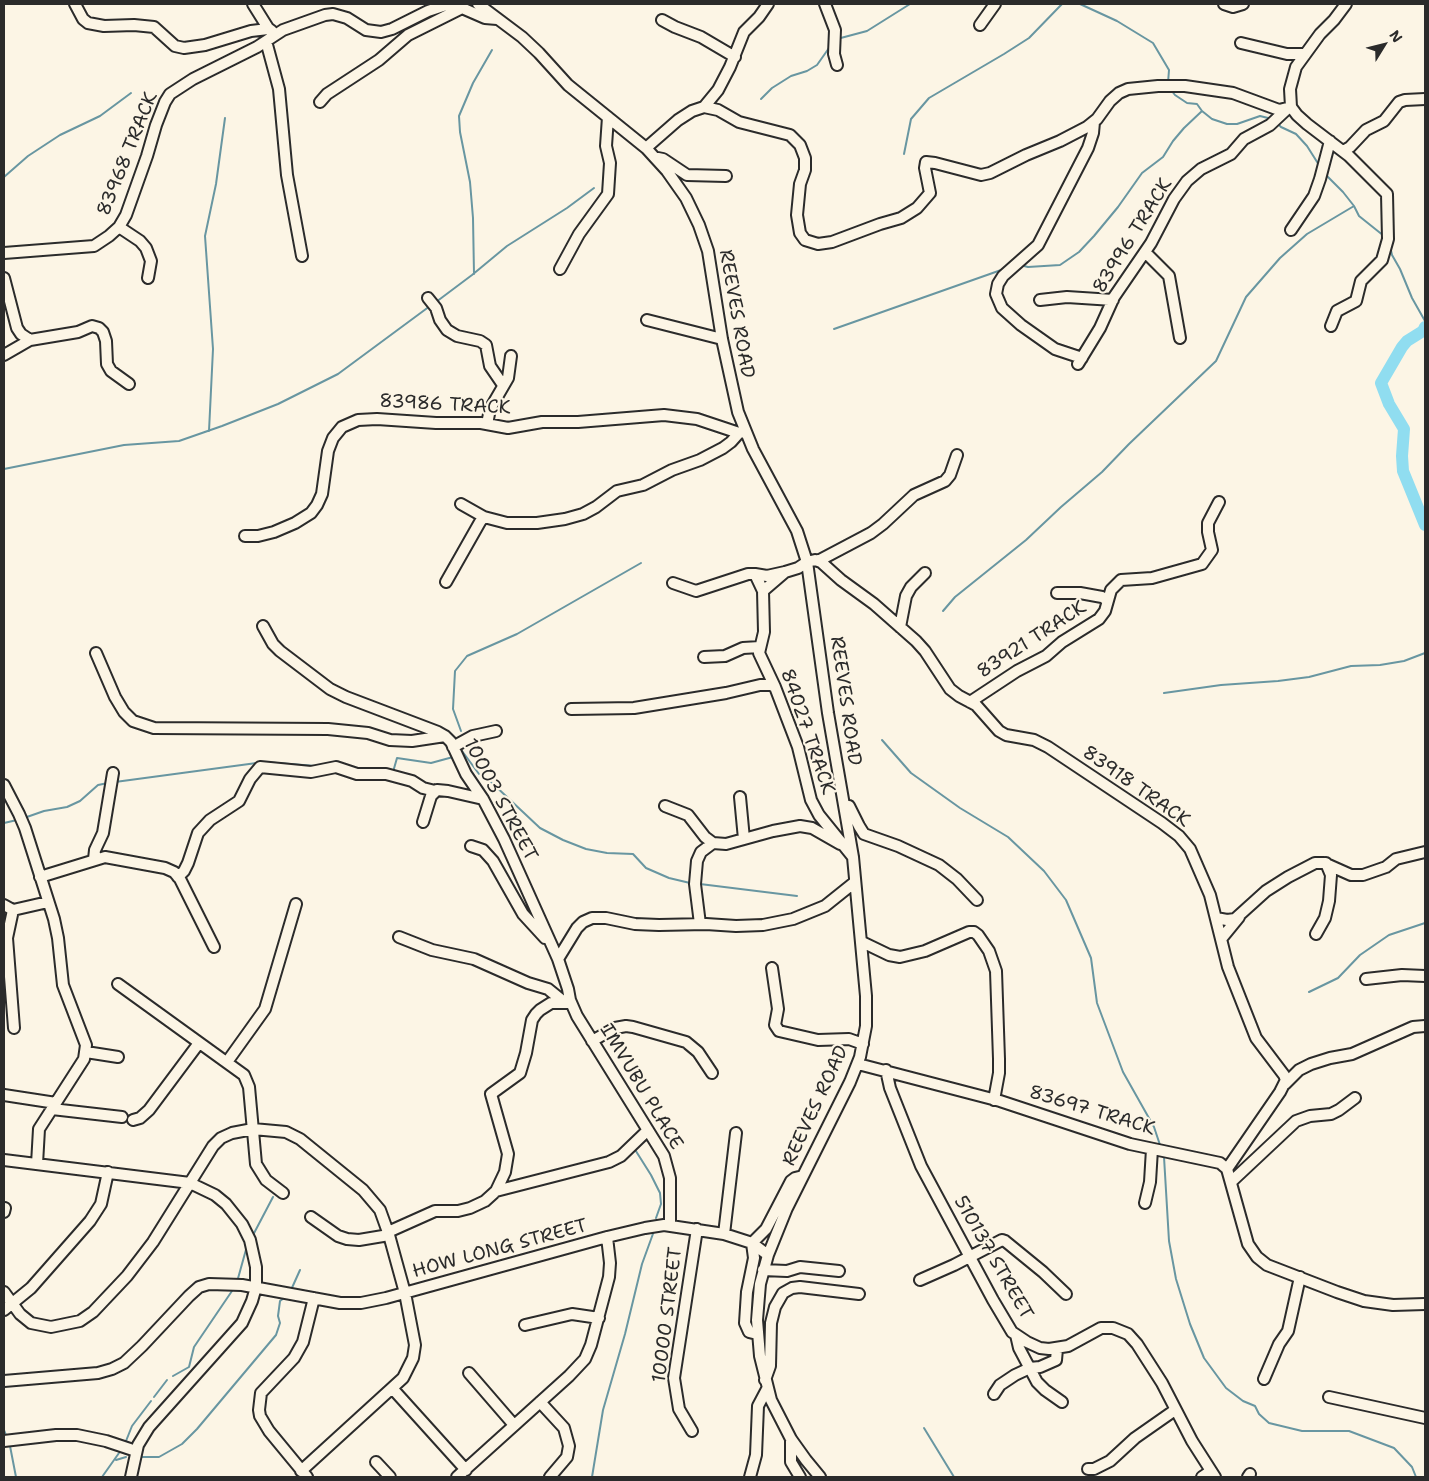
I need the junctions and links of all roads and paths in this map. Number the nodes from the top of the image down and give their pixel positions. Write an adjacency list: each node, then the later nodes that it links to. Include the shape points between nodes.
1 (75, 4): 14 (street, via 88,23 154,26 175,46 184,48 251,31)
2 (253, 4): 14 (street)
3 (478, 4): 11 (street, REEVES ROAD)
4 (768, 4): 18 (street, via 744,32)
5 (824, 4): 19 (street, via 835,30)
6 (994, 4): 13 (street)
7 (1224, 4): 8 (street, via 1233,7)
8 (1243, 4)
9 (1346, 4): 17 (street)
10 (462, 8): 11 (street, 83968 TRACK, via 485,18); 14 (street, 83968 TRACK, via 440,6 382,32 370,32 347,18 333,14); 21 (street, via 408,35)
11 (498, 19): 24 (street, REEVES ROAD, via 527,41 568,85)
12 (662, 20): 18 (street)
13 (980, 25)
14 (273, 31): 15 (street, 83968 TRACK)
15 (266, 41): 31 (street, 83968 TRACK, via 193,78 170,94); 35 (street, via 279,89 286,175)
16 (1240, 43): 17 (street, via 1287,54)
17 (1304, 54): 23 (street, via 1291,78)
18 (735, 57): 22 (street, via 718,90)
19 (837, 65)
20 (1425, 99): 28 (street, via 1398,102 1384,121 1366,130)
21 (320, 102)
22 (704, 107): 25 (street, via 718,110 740,122 783,133 800,145 806,165 799,195 798,222 804,239 818,244 901,218 917,208 930,192 924,168 927,162 987,174); 27 (street, via 678,120)
23 (1289, 109): 25 (street, via 1274,109 1224,91 1150,86 1122,91); 26 (street); 33 (street, 83996 TRACK, via 1270,125 1244,139 1231,154 1190,177)
24 (608, 117): 27 (street, REEVES ROAD); 36 (street, via 608,194 579,234)
25 (1094, 122): 41 (street, 83996 TRACK, via 1088,148 1038,245 1003,276 996,294 1002,308 1021,325 1080,361)
26 (1330, 141): 28 (street); 32 (street, via 1314,196)
27 (646, 148): 29 (street, REEVES ROAD)
28 (1343, 151): 43 (street, via 1387,194 1388,239 1382,260 1361,281 1356,301 1337,311)
29 (655, 157): 30 (street, via 687,175); 45 (street, REEVES ROAD, via 690,205 702,234 711,263)
30 (726, 176)
31 (119, 227): 34 (street, 83968 TRACK, via 94,246); 38 (street, via 146,248 151,261)
32 (1291, 230)
33 (1145, 252): 41 (street, 83996 TRACK); 44 (street, via 1169,276)
34 (4, 253)
35 (302, 256)
36 (560, 269)
37 (4, 278): 46 (street, via 17,328)
38 (148, 278)
39 (428, 298): 50 (street, via 446,330 484,343 490,366)
40 (1040, 300): 41 (street, via 1067,297)
41 (1113, 300)
42 (647, 320): 45 (street)
43 (1331, 326)
44 (1180, 338)
45 (722, 339): 52 (street, REEVES ROAD)
46 (30, 340): 47 (street); 49 (street, via 78,332 92,326 99,328 106,341 107,364)
47 (4, 355)
48 (511, 356): 50 (street)
49 (129, 384)
50 (504, 385): 51 (street, via 490,409)
51 (487, 424): 52 (street, 83986 TRACK, via 508,428 542,422 664,414); 57 (street, 83986 TRACK, via 376,419 342,427 328,451 322,494 311,513 274,532)
52 (742, 431): 56 (street, via 713,454 643,485 617,491 596,507 576,516 525,523); 59 (street, REEVES ROAD, via 793,523)
53 (958, 455): 58 (street, via 945,481 911,497 871,533)
54 (1219, 502): 67 (street, 83921 TRACK, via 1208,522 1212,550 1202,564 1148,579 1121,580)
55 (461, 504): 56 (street)
56 (484, 517): 63 (street)
57 (245, 536)
58 (818, 561): 59 (street); 69 (street, 83918 TRACK)
59 (807, 562): 60 (street); 82 (street, REEVES ROAD)
60 (785, 572): 62 (street, via 767,576); 65 (street)
61 (925, 572): 69 (street, via 906,596)
62 (755, 574): 64 (street, via 696,591); 65 (street, 84027 TRACK)
63 (446, 582)
64 (673, 583)
65 (763, 591): 70 (street, 84027 TRACK, via 764,632)
66 (1057, 593): 67 (street, via 1080,593)
67 (1107, 600): 74 (street, 83921 TRACK, via 1099,619)
68 (263, 626): 77 (street, 10003 STREET, via 280,652 330,689)
69 (900, 627): 74 (street, 83918 TRACK, via 922,648 950,690)
70 (760, 647): 72 (street, via 743,648 725,656); 73 (street, 84027 TRACK, via 761,660)
71 (96, 653): 77 (street, via 119,704 128,717 142,726 328,729 412,741)
72 (704, 657)
73 (775, 687): 75 (street, via 760,685 634,708); 90 (street, 84027 TRACK, via 798,747 811,800)
74 (970, 702): 103 (street, 83918 TRACK, via 999,731 1042,743 1179,836 1193,854)
75 (571, 708)
76 (496, 731): 78 (street, via 473,736)
77 (445, 736): 78 (street, 10003 STREET)
78 (454, 747): 84 (street, 10003 STREET, via 466,774)
79 (113, 773): 93 (street, via 103,833)
80 (4, 785): 96 (street, via 25,828)
81 (435, 791): 84 (street); 86 (street); 95 (street, via 386,774 358,774 329,767 311,772 260,767 239,801 210,820 198,833 188,863)
82 (843, 796): 92 (street, REEVES ROAD); 98 (street, via 864,834 939,866)
83 (740, 797): 87 (street)
84 (483, 799): 109 (street, 10003 STREET)
85 (665, 806): 88 (street, via 688,815)
86 (423, 822)
87 (744, 840): 88 (street); 90 (street, via 789,827 806,826)
88 (713, 843): 104 (street, via 701,852 697,861 695,884)
89 (471, 846): 109 (street, via 483,850 493,861 523,914)
90 (844, 847): 92 (street, 84027 TRACK)
91 (1425, 852): 94 (street, via 1396,860 1386,868 1363,875 1346,873)
92 (853, 857): 97 (street, REEVES ROAD)
93 (94, 860): 95 (street, via 111,857 158,866); 96 (street)
94 (1326, 863): 102 (street, via 1310,865 1288,876 1259,896); 105 (street, via 1331,875 1329,901 1325,918)
95 (178, 877): 110 (street)
96 (40, 878): 99 (street)
97 (856, 882): 104 (street, via 825,906 793,919 736,926); 108 (street, REEVES ROAD)
98 (977, 900)
99 (48, 902): 101 (street); 123 (street, via 58,938 63,985 85,1040)
100 (296, 904): 125 (street, via 265,1008)
101 (8, 907): 119 (street, via 7,938)
102 (1239, 916): 103 (street, via 1230,920); 107 (street)
103 (1216, 918): 107 (street, 83918 TRACK)
104 (700, 924): 111 (street, via 659,926 592,918 578,928)
105 (1316, 934)
106 (398, 938): 117 (street, via 474,960 548,989)
107 (1221, 940): 129 (street, 83918 TRACK, via 1256,1038 1284,1075)
108 (862, 942): 122 (street, REEVES ROAD, via 866,996); 132 (street, via 888,955 900,957 925,952 969,932 978,935 996,970 999,1073)
109 (550, 944): 111 (street, 10003 STREET)
110 (214, 947)
111 (558, 959): 113 (street, 10003 STREET)
112 (772, 968): 122 (street, via 778,1009 775,1025 779,1031 818,1040 849,1039)
113 (561, 971): 117 (street, IMVUBU PLACE, via 568,989)
114 (1425, 976): 115 (street)
115 (1366, 979)
116 (118, 984): 121 (street)
117 (568, 1003): 120 (street, IMVUBU PLACE); 147 (street, via 551,1003 536,1014 520,1073 491,1094 508,1154 506,1172)
118 (1425, 1026): 129 (street, via 1413,1027 1352,1054 1311,1064 1299,1070)
119 (14, 1028)
120 (592, 1041): 128 (street, via 614,1028 633,1027 686,1042 698,1052); 137 (street, IMVUBU PLACE)
121 (199, 1043): 125 (street); 135 (street, via 149,1110)
122 (863, 1044): 126 (street, REEVES ROAD)
123 (86, 1052): 124 (street); 133 (street)
124 (118, 1057)
125 (227, 1062): 136 (street, via 241,1072 248,1083)
126 (858, 1064): 127 (street, 83697 TRACK); 144 (street, REEVES ROAD)
127 (886, 1070): 132 (street, 83697 TRACK); 158 (street, 510137 STREET, via 916,1155)
128 (712, 1072)
129 (1285, 1084): 142 (street)
130 (4, 1095): 133 (street)
131 (1355, 1098): 145 (street, via 1331,1114 1296,1121)
132 (994, 1100): 139 (street, 83697 TRACK)
133 (54, 1106): 134 (street); 141 (street, via 39,1129)
134 (122, 1117)
135 (133, 1120)
136 (253, 1129): 146 (street, via 221,1138); 148 (street, via 256,1164 266,1180); 153 (street, via 286,1132 300,1139 368,1194 380,1210)
137 (648, 1130): 147 (street, via 621,1156 609,1162); 151 (street, IMVUBU PLACE, via 668,1166)
138 (736, 1133): 154 (street)
139 (1152, 1149): 142 (street, 83697 TRACK, via 1217,1162); 149 (street)
140 (4, 1160): 141 (street)
141 (37, 1164): 143 (street)
142 (1227, 1169): 145 (street)
143 (108, 1172): 146 (street); 170 (street, via 101,1204 93,1217 31,1288)
144 (803, 1176): 156 (street, via 791,1181 766,1229); 157 (street, REEVES ROAD)
145 (1231, 1182): 161 (street, via 1251,1249 1268,1265)
146 (190, 1183): 163 (street, via 214,1195 242,1224 254,1256); 170 (street, via 163,1229 127,1276 80,1321 51,1327 37,1325)
147 (496, 1191): 153 (street, via 470,1208 436,1211)
148 (283, 1193)
149 (1145, 1203)
150 (310, 1217): 153 (street, via 347,1239)
151 (670, 1225): 152 (street, HOW LONG STREET); 155 (street, HOW LONG STREET)
152 (697, 1229): 154 (street, HOW LONG STREET); 189 (street, 10000 STREET, via 674,1378 679,1409)
153 (389, 1234): 165 (street)
154 (724, 1234): 156 (street, HOW LONG STREET)
155 (607, 1237): 165 (street, HOW LONG STREET); 171 (street, via 610,1271)
156 (752, 1244): 157 (street, HOW LONG STREET); 173 (street, via 754,1258 745,1324 749,1332)
157 (768, 1254): 159 (street, REEVES ROAD)
158 (970, 1258): 162 (street); 167 (street, via 1005,1241); 174 (street, 510137 STREET, via 1002,1317)
159 (763, 1270): 160 (street, via 787,1271 800,1267); 173 (street, REEVES ROAD, via 758,1295)
160 (839, 1271)
161 (1300, 1277): 169 (street, via 1364,1300 1393,1305); 178 (street, via 1288,1331)
162 (920, 1280)
163 (256, 1287): 168 (street, HOW LONG STREET); 179 (street, HOW LONG STREET, via 214,1284 199,1287 132,1356 117,1366 98,1373); 192 (street, via 242,1323 149,1426)
164 (4, 1292): 170 (street)
165 (405, 1293): 168 (street, HOW LONG STREET, via 361,1303); 181 (street, via 415,1351 403,1378)
166 (859, 1294): 180 (street, via 800,1287 783,1293 775,1306 771,1323 770,1366)
167 (1066, 1294)
168 (314, 1298): 196 (street, via 306,1335 299,1350 260,1397 259,1413 276,1441)
169 (1425, 1304)
170 (8, 1307)
171 (598, 1318): 172 (street, via 572,1314); 184 (street, via 585,1359)
172 (525, 1325)
173 (757, 1334): 180 (street, REEVES ROAD)
174 (1016, 1335): 175 (street, 510137 STREET, via 1040,1348); 176 (street)
175 (1057, 1349): 176 (street, via 1056,1360); 186 (street, via 1076,1343 1100,1328 1113,1328 1128,1334 1162,1382)
176 (1030, 1368): 182 (street, via 1006,1380); 185 (street, via 1044,1390)
177 (469, 1373): 188 (street)
178 (1264, 1379)
179 (4, 1381)
180 (766, 1384): 190 (street, REEVES ROAD); 202 (street, via 758,1406 756,1455)
181 (392, 1388): 195 (street); 196 (street)
182 (994, 1394)
183 (1329, 1397): 187 (street)
184 (540, 1402): 188 (street); 201 (street, via 564,1428 569,1446 567,1457)
185 (1062, 1402)
186 (1175, 1410): 194 (street, via 1135,1438 1110,1461); 197 (street)
187 (1425, 1418)
188 (514, 1425): 195 (street)
189 (692, 1431)
190 (791, 1439): 203 (street, via 790,1462); 204 (street, REEVES ROAD)
191 (4, 1441): 192 (street, via 77,1435)
192 (136, 1451): 198 (street)
193 (376, 1462): 199 (street)
194 (1088, 1469)
195 (466, 1470): 200 (street)
196 (304, 1474)
197 (1213, 1474): 205 (street)
198 (131, 1477)
199 (390, 1477)
200 (457, 1477)
201 (550, 1477)
202 (750, 1477)
203 (800, 1477)
204 (820, 1477)
205 (1202, 1477)

